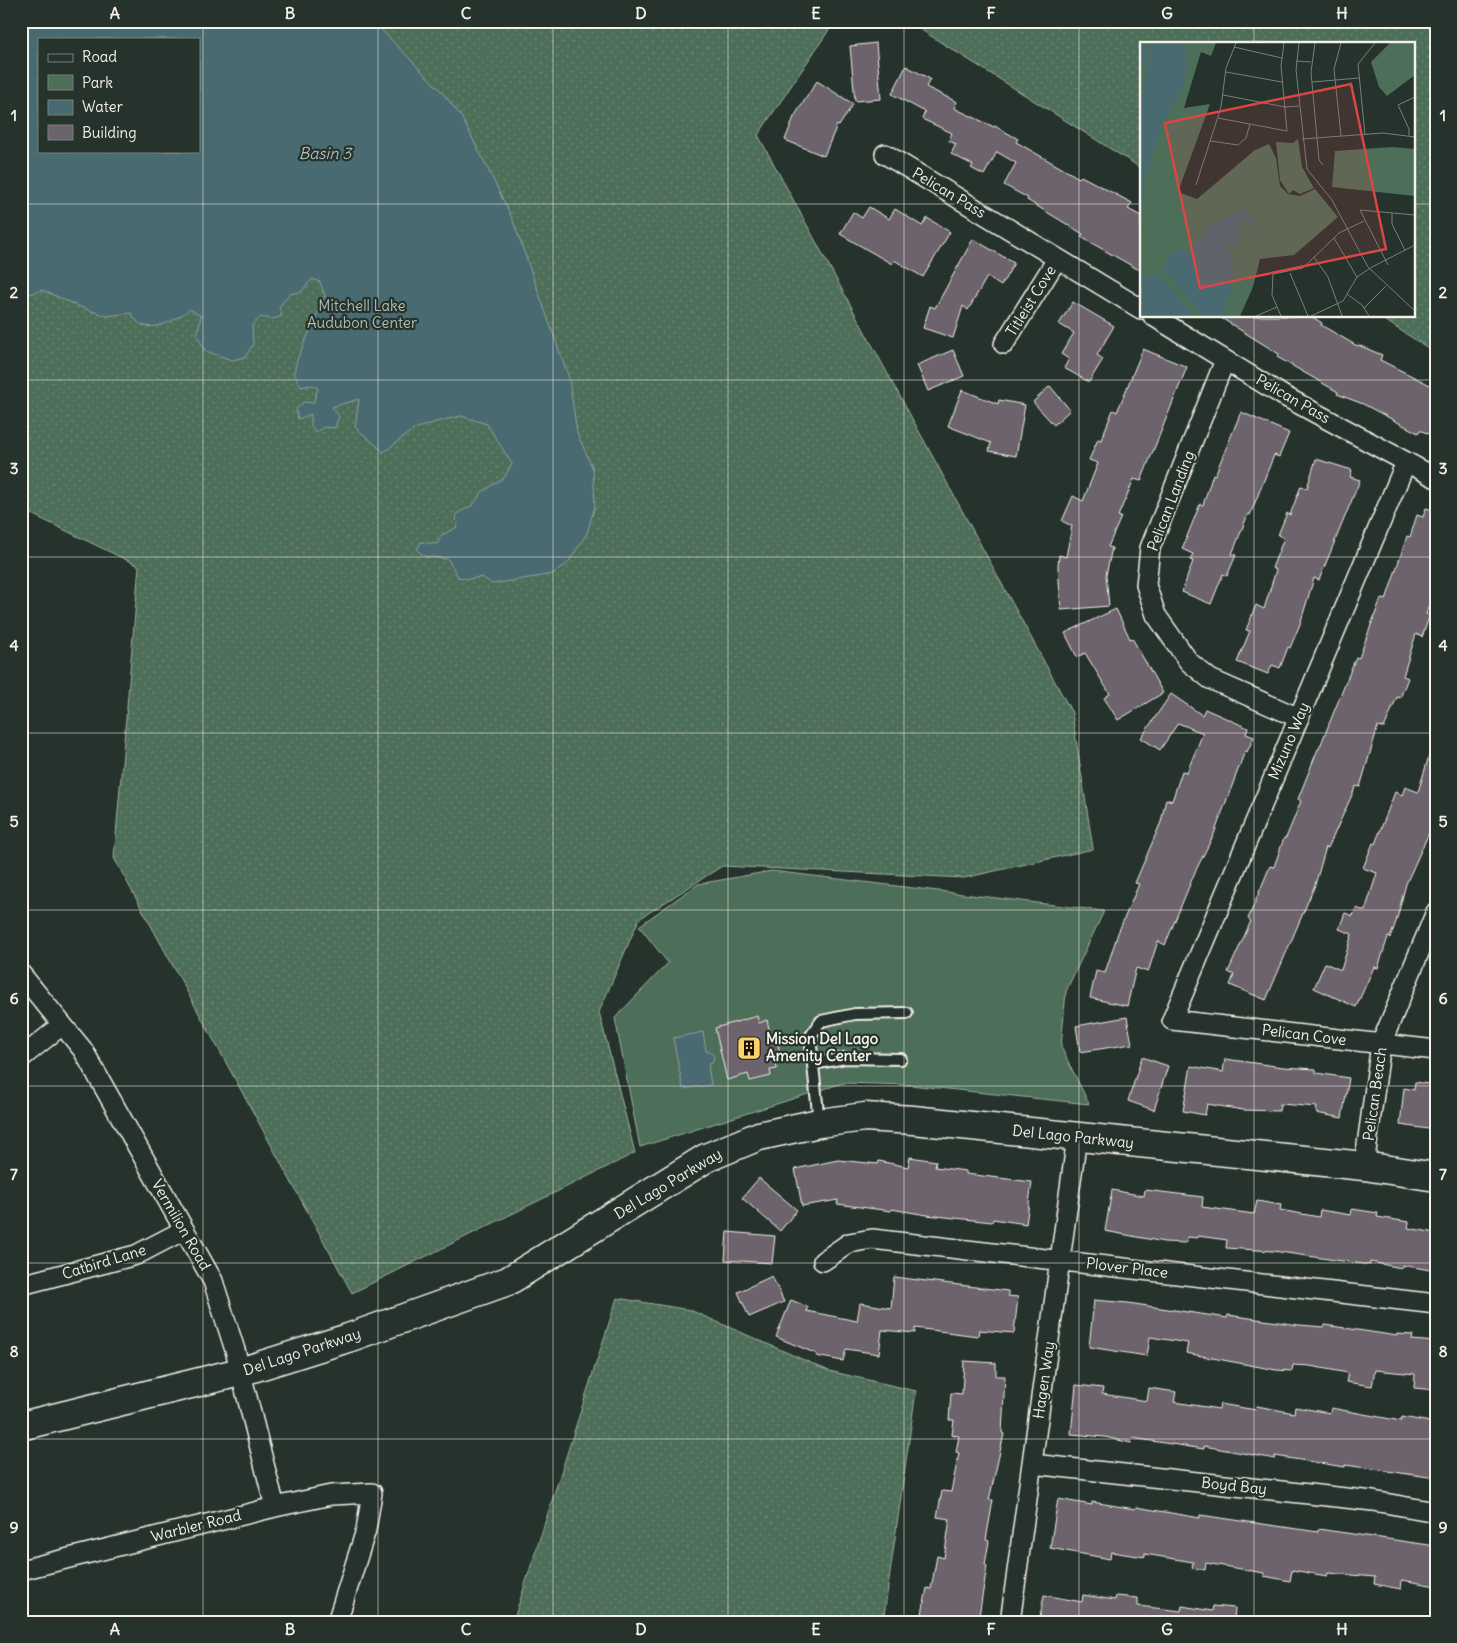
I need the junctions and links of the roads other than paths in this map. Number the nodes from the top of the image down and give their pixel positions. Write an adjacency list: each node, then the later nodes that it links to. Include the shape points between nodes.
1 (885, 154): 2 (street, Pelican Pass)
2 (1057, 258): 3 (street, Pelican Pass); 5 (street, Titleist Cove)
3 (1140, 308)
4 (1156, 318): 6 (street, Pelican Pass)
5 (1004, 344)
6 (1225, 360): 7 (street, Pelican Pass); 9 (street, Pelican Landing, via 1150,548 1146,585 1156,615 1189,662 1210,679)
7 (1406, 462): 8 (street, Pelican Pass); 9 (street, Mizuno Way)
8 (1436, 478)
9 (1299, 718): 13 (street, Mizuno Way)
10 (1436, 912): 15 (street, Pelican Beach)
11 (21, 974): 14 (street, Vermilion Road)
12 (907, 1013): 19 (lane, via 855,1014 821,1020 810,1037)
13 (1172, 1020): 15 (street, Pelican Cove)
14 (62, 1025): 17 (street); 24 (street, Vermilion Road, via 83,1050)
15 (1381, 1044): 16 (street, Pelican Cove); 22 (street, Pelican Beach)
16 (1436, 1050)
17 (21, 1058)
18 (902, 1059): 19 (lane, via 846,1058)
19 (813, 1064): 20 (lane)
20 (820, 1123): 21 (street, Del Lago Parkway, via 865,1117); 29 (street, Del Lago Parkway, via 759,1136 706,1158 508,1281 348,1338)
21 (1077, 1137): 22 (street, Del Lago Parkway); 26 (street, Hagen Way)
22 (1364, 1166): 23 (street, Del Lago Parkway)
23 (1436, 1177)
24 (184, 1230): 27 (street, Catbird Lane, via 136,1255); 29 (street, Vermilion Road, via 213,1280)
25 (824, 1261): 26 (street, Plover Place, via 849,1243 872,1239)
26 (1060, 1261): 28 (street, Plover Place); 31 (street, Hagen Way)
27 (21, 1285)
28 (1436, 1304)
29 (240, 1372): 30 (street, Del Lago Parkway); 32 (street, Vermilion Road)
30 (21, 1426)
31 (1032, 1464): 33 (street, Boyd Bay, via 1374,1501); 36 (street, Hagen Way)
32 (275, 1506): 34 (street, Warbler Road); 35 (street, Warbler Road, via 331,1495 372,1493 366,1530)
33 (1436, 1512)
34 (21, 1570)
35 (337, 1622)
36 (1010, 1622)

